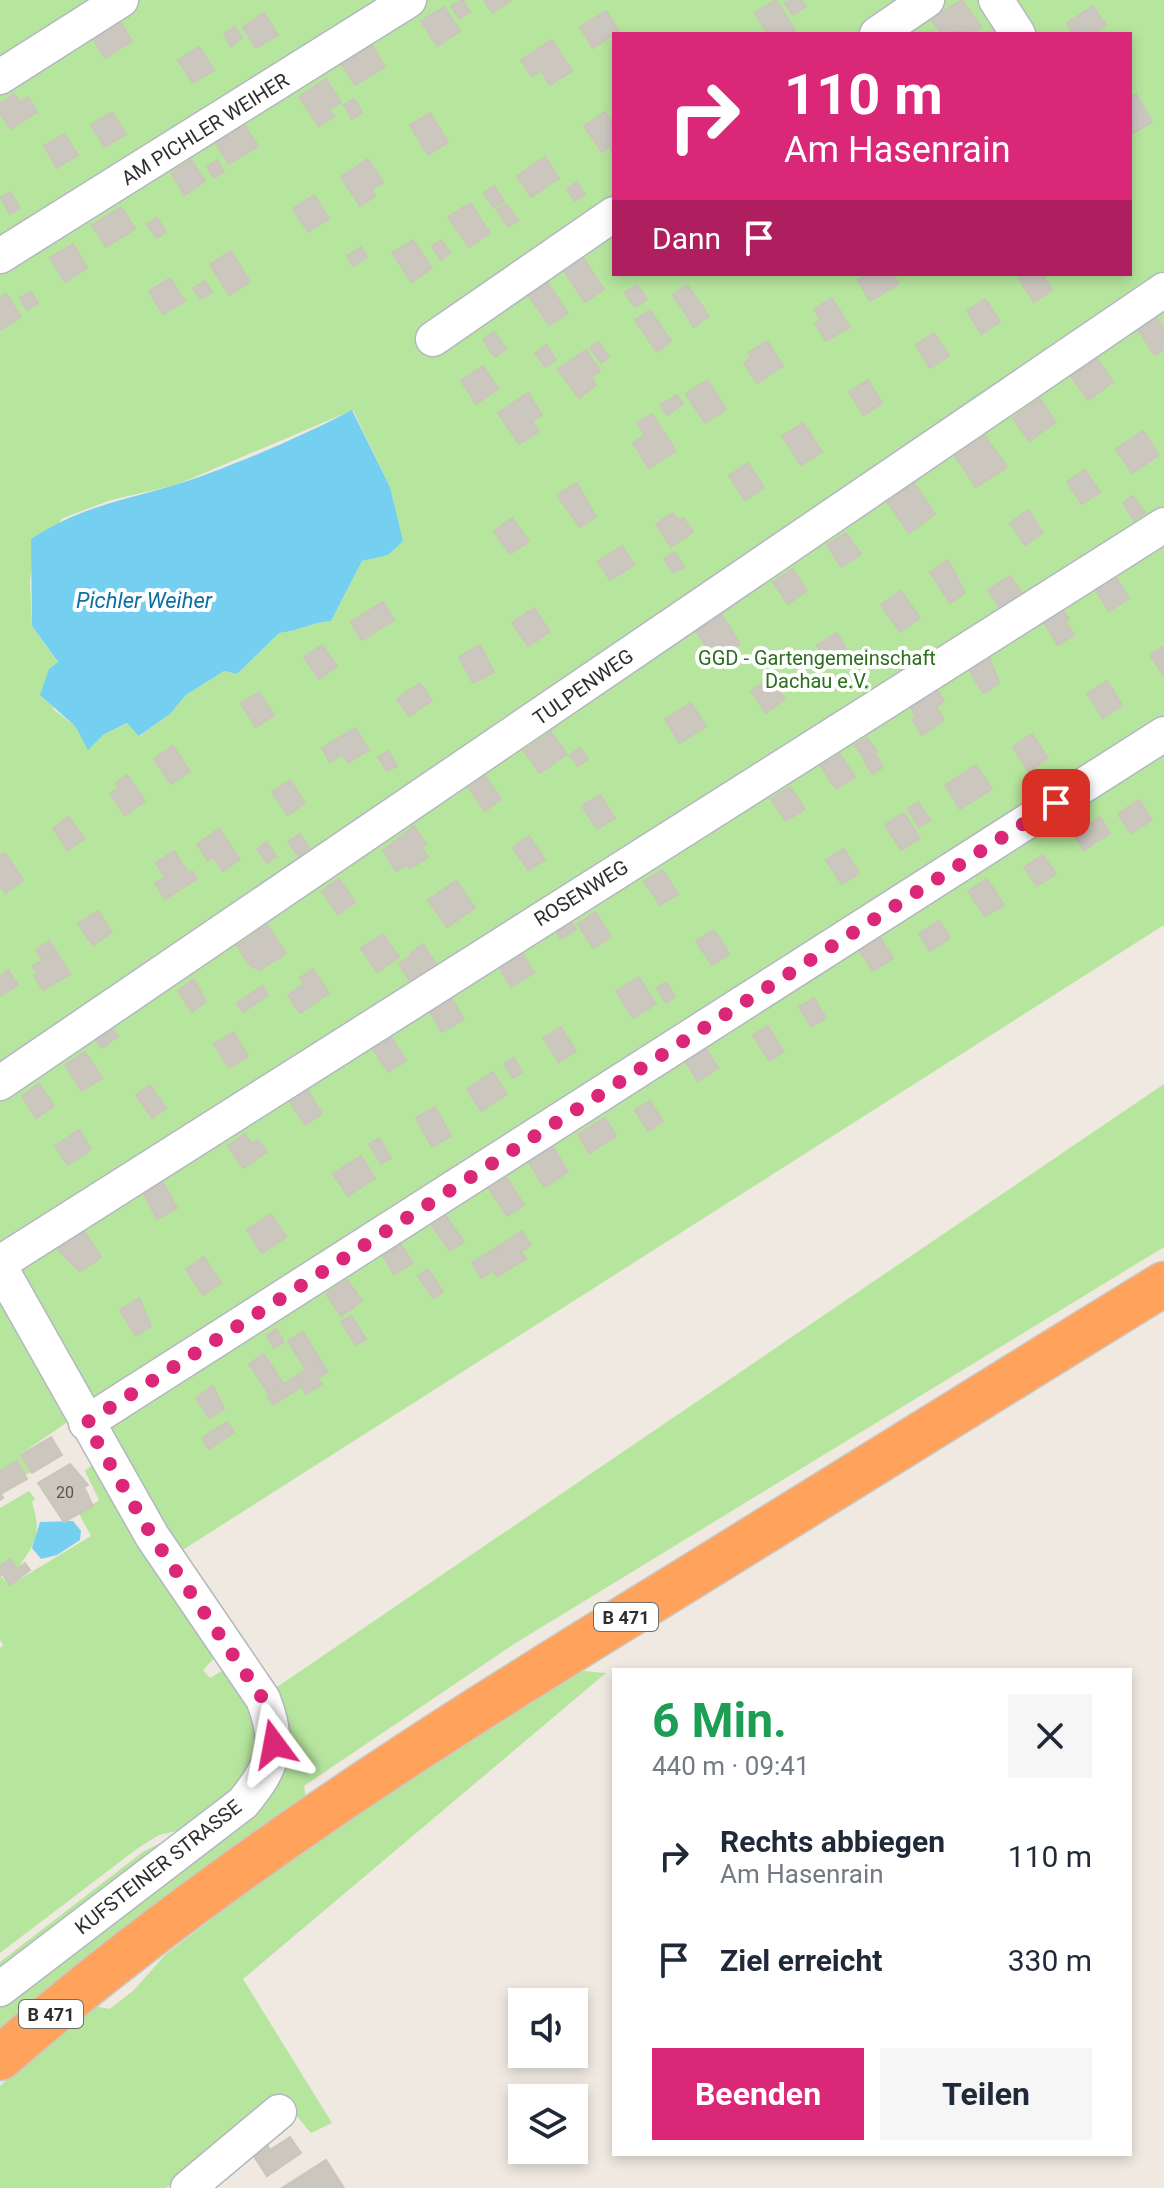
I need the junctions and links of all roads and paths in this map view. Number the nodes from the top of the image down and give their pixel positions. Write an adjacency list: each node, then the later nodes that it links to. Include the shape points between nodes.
1 (409, 0): 9 (street, AM PICHLER WEIHER)
2 (927, 0): 5 (street)
3 (996, 0): 6 (street)
4 (111, 3): 7 (street)
5 (880, 32)
6 (1017, 32)
7 (0, 77)
8 (612, 215): 11 (street)
9 (0, 256)
10 (1164, 290): 14 (street, TULPENWEG)
11 (433, 339)
12 (1164, 525): 15 (street, ROSENWEG)
13 (1164, 734): 17 (street)
14 (0, 1083)
15 (0, 1265): 17 (street, KUFSTEINER STRASSE)
16 (1164, 1284): 19 (highway, B 471, via 406,1755 210,1890 102,1971)
17 (86, 1423): 18 (street, KUFSTEINER STRASSE, via 152,1536 263,1699 274,1744 262,1779 243,1803)
18 (0, 1989)
19 (0, 2058)
20 (279, 2112): 21 (street)
21 (188, 2188)

